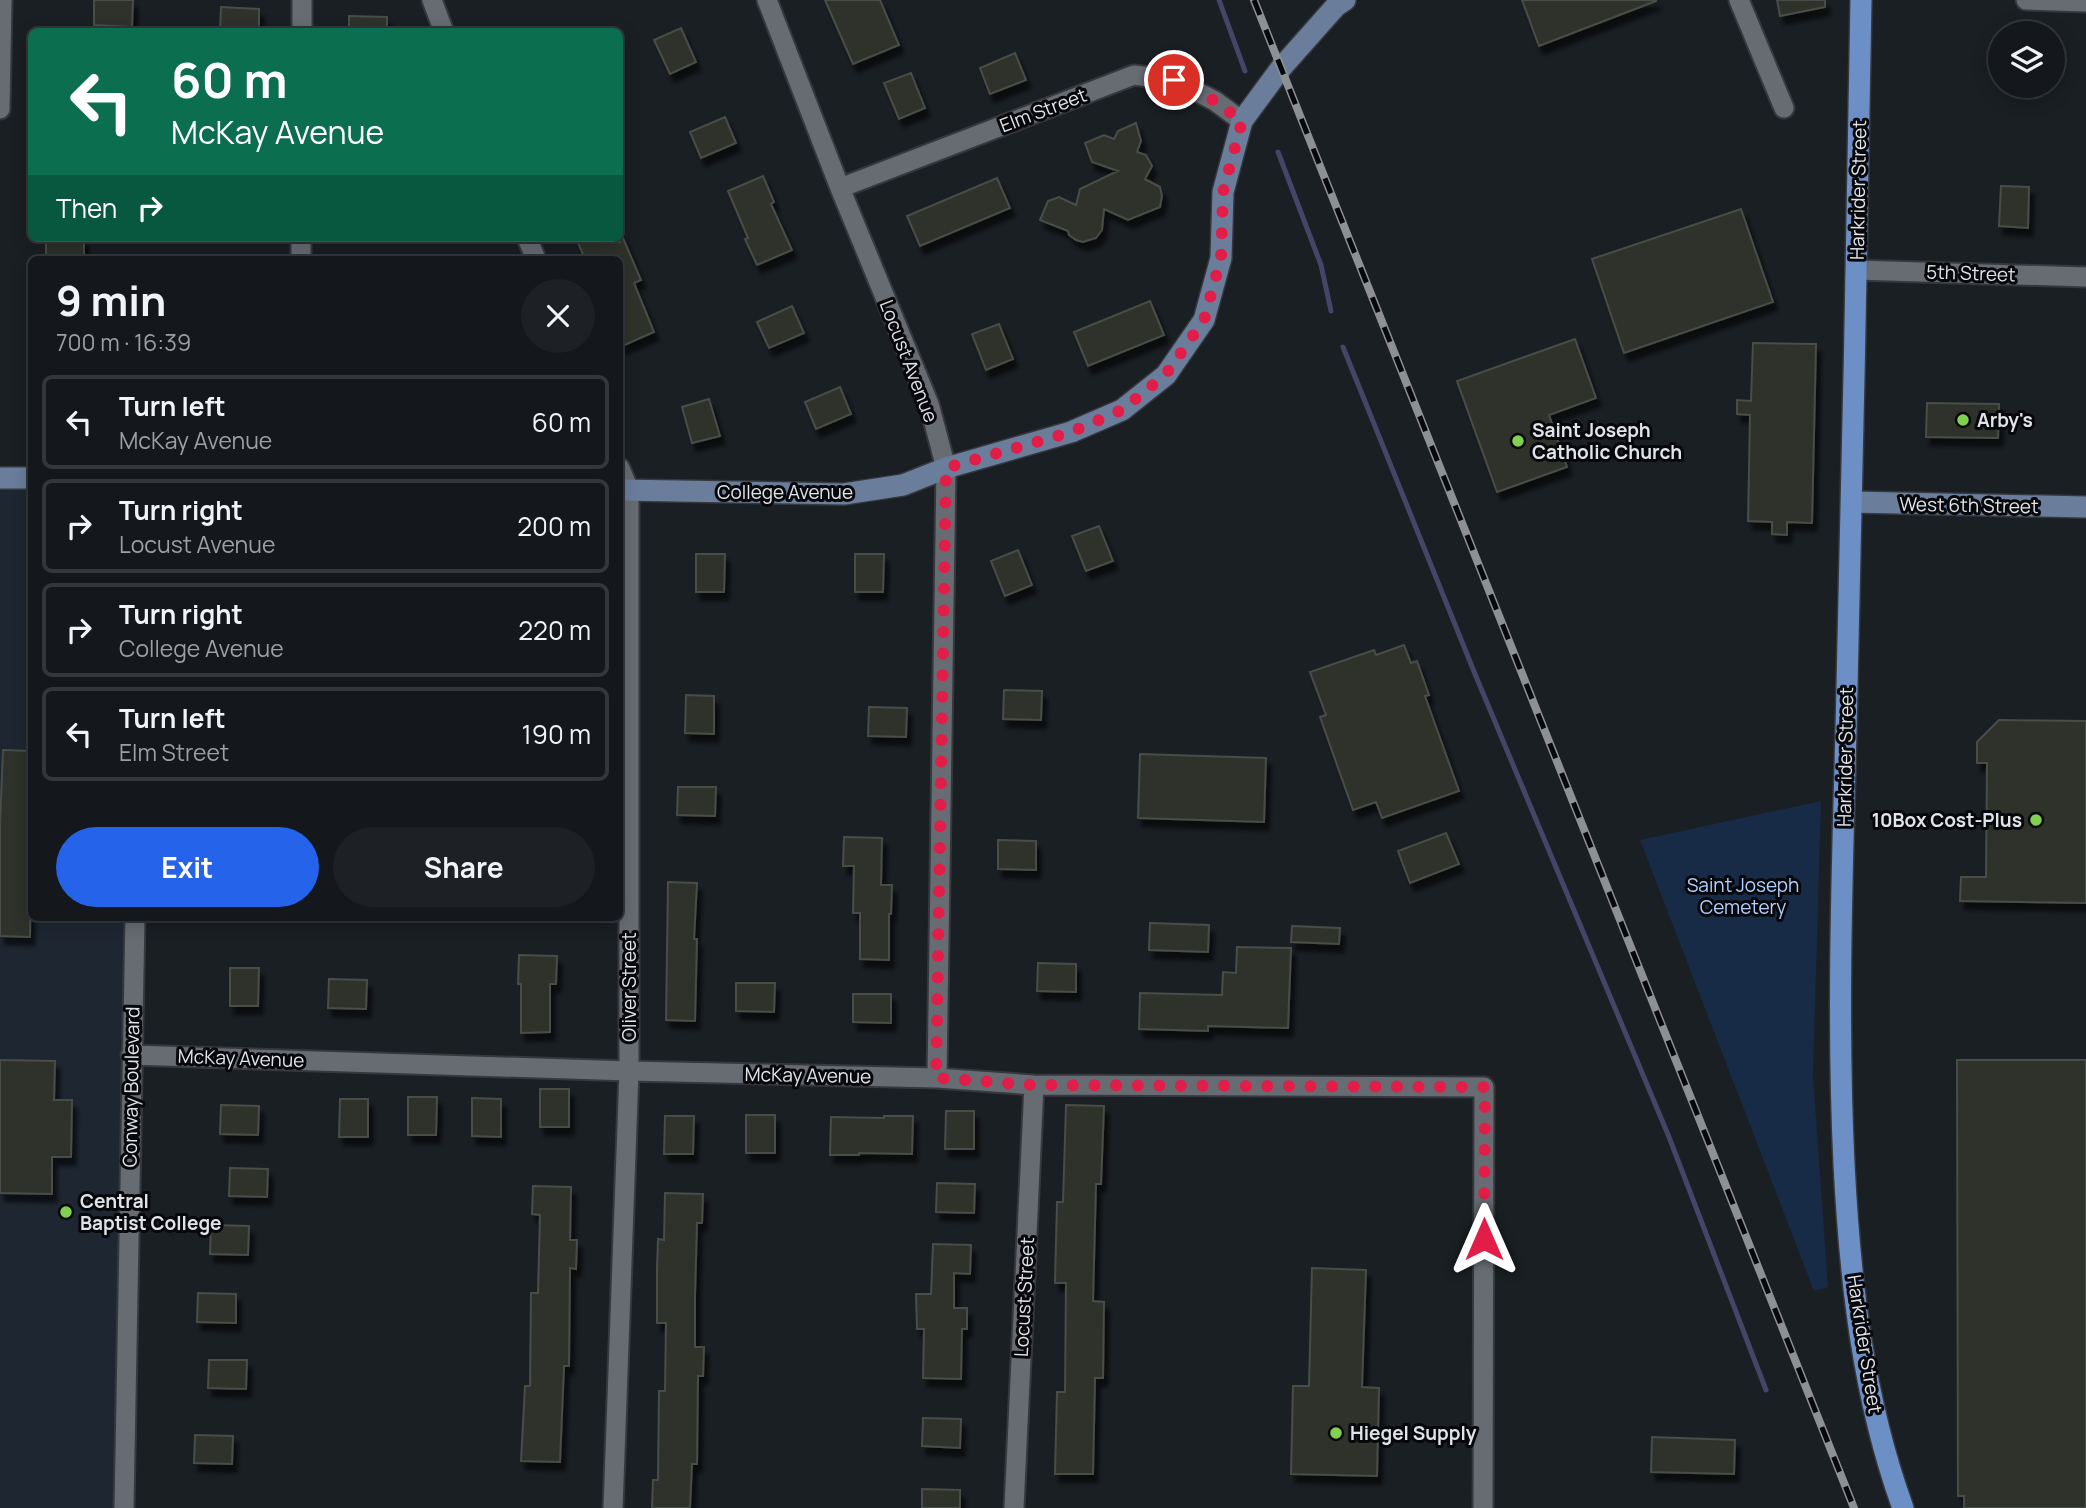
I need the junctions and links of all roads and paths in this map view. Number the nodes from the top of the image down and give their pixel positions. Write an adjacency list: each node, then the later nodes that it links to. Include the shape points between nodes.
1 (2, 0): 13 (street)
2 (302, 0): 10 (street)
3 (432, 0): 11 (street)
4 (766, 0): 15 (street, Locust Avenue)
5 (1345, 0): 14 (street, College Avenue, via 1281,68)
6 (1739, 0): 12 (street)
7 (1861, 0): 16 (main road, Harkrider Street)
8 (2026, 0): 9 (street)
9 (2086, 2)
10 (302, 28)
11 (442, 28)
12 (1784, 108)
13 (0, 109)
14 (1242, 121): 15 (street, Elm Street, via 1174,80 1134,75); 18 (street, College Avenue, via 1223,192 1221,258 1204,320 1166,374 1122,410 1084,427)
15 (840, 188): 18 (street, Locust Avenue, via 929,404)
16 (1856, 270): 17 (street, 5th Street); 22 (main road, Harkrider Street)
17 (2086, 277)
18 (946, 468): 21 (street, College Avenue, via 903,485 844,494); 27 (street, Locust Avenue)
19 (0, 478): 20 (street)
20 (28, 478)
21 (624, 490): 26 (street, Oliver Street)
22 (1852, 502): 23 (street, West 6th Street); 33 (main road, Harkrider Street, via 1841,932 1846,1200 1857,1320 1876,1416)
23 (2086, 508)
24 (135, 921): 25 (street, Conway Boulevard)
25 (131, 1055): 26 (street, McKay Avenue); 29 (street, Conway Boulevard)
26 (629, 1071): 27 (street, McKay Avenue); 30 (street, Oliver Street)
27 (936, 1078): 28 (street, McKay Avenue)
28 (1034, 1085): 31 (street, Locust Street); 32 (street, McKay Avenue, via 1485,1087)
29 (124, 1508)
30 (613, 1508)
31 (1014, 1508)
32 (1483, 1508)
33 (1903, 1508)

